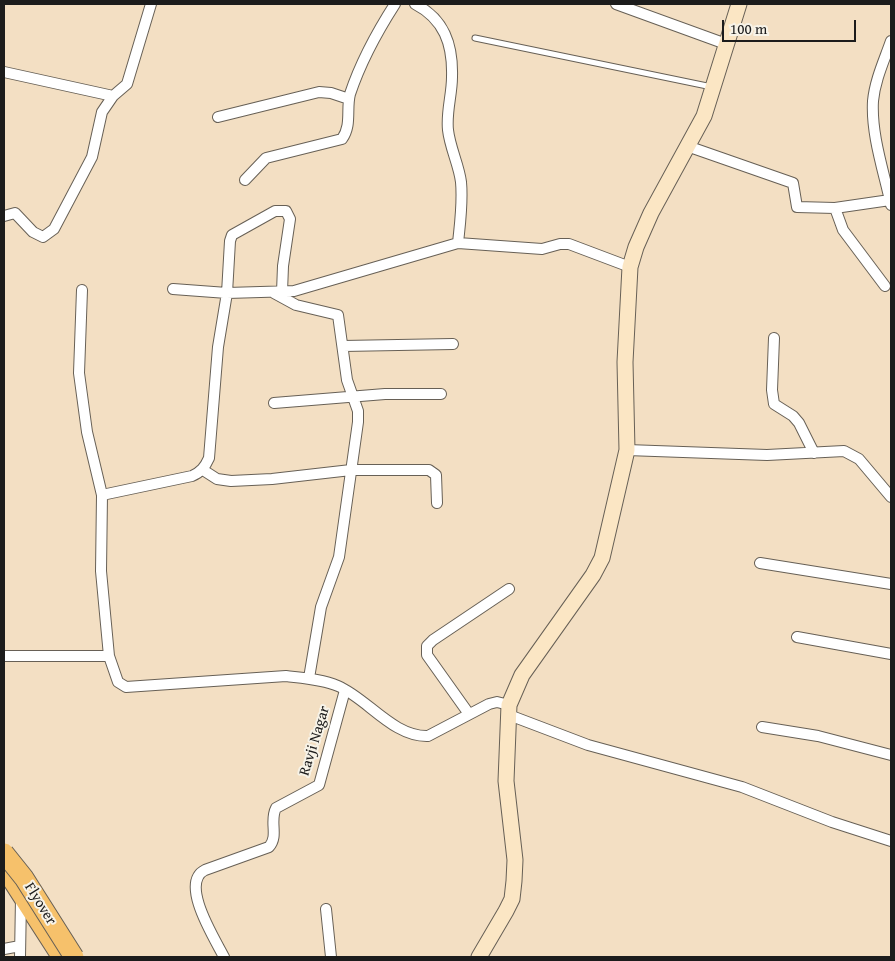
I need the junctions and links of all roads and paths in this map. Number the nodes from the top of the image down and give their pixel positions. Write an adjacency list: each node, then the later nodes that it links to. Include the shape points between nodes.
1 (151, 4): 11 (street, via 127,84)
2 (395, 4): 12 (street, via 372,40)
3 (415, 4): 19 (street, via 430,11 440,22 451,57 447,114 448,132 461,180)
4 (620, 4): 8 (street)
5 (739, 4): 8 (street)
6 (475, 38): 10 (lane)
7 (891, 41): 16 (street, via 873,102 875,128)
8 (726, 44): 10 (street)
9 (4, 72): 11 (street)
10 (713, 88): 14 (street, via 704,116)
11 (113, 96): 18 (street, via 102,112 92,157 84,176 49,235 38,235 15,213)
12 (349, 99): 13 (street, via 319,92); 15 (street, via 348,125 342,138 266,158)
13 (218, 118)
14 (687, 146): 17 (street, via 793,183 797,207); 20 (street, via 651,213)
15 (245, 180)
16 (891, 202): 17 (street)
17 (835, 208): 21 (street, via 843,230)
18 (4, 216)
19 (458, 243): 20 (street, via 542,249 569,244); 25 (street, via 314,286)
20 (630, 267): 32 (street, via 625,362)
21 (885, 286)
22 (173, 289): 24 (street)
23 (82, 290): 36 (street, via 79,373 87,432)
24 (227, 293): 25 (street); 25 (street, via 232,235 281,209 290,219); 34 (street, via 218,347 209,458)
25 (278, 293): 28 (street, via 296,305 338,315)
26 (774, 338): 33 (street, via 774,404 794,416)
27 (453, 344): 28 (street)
28 (343, 346): 30 (street, via 346,380)
29 (441, 394): 30 (street)
30 (352, 396): 31 (street); 35 (street, via 358,422)
31 (274, 402)
32 (626, 450): 33 (street, via 767,455); 48 (street, via 602,558 522,675)
33 (814, 453): 37 (street, via 844,451 853,454)
34 (203, 470): 35 (street, via 224,481); 36 (street, via 192,476)
35 (351, 470): 38 (street, via 432,470 436,475); 46 (street, via 338,556 321,607)
36 (102, 495): 45 (street, via 101,571)
37 (891, 497)
38 (437, 503)
39 (760, 563): 40 (street)
40 (891, 584)
41 (509, 589): 49 (street, via 427,646 427,655)
42 (797, 637): 43 (street)
43 (891, 654)
44 (4, 656): 45 (street)
45 (108, 656): 46 (street, via 118,682 132,688 277,676)
46 (309, 678): 47 (street)
47 (345, 690): 49 (street, via 394,724 420,736 428,736); 65 (street, Ravji Nagar, via 319,785 276,808 273,813 274,839 269,847 205,870 195,879 196,896)
48 (509, 710): 49 (street, via 497,702); 52 (street, via 588,745 742,787); 67 (street, via 506,781 515,860 512,899)
49 (469, 714)
50 (762, 727): 51 (street, via 818,736)
51 (891, 755)
52 (891, 841)
53 (4, 842): 56 (main road)
54 (4, 853): 63 (highway, Flyover, bridge, via 24,878)
55 (4, 870): 57 (main road)
56 (35, 883): 57 (street); 64 (main road)
57 (21, 896): 59 (street); 62 (main road)
58 (326, 909): 66 (street)
59 (20, 946): 60 (street); 61 (street)
60 (4, 949)
61 (20, 957)
62 (60, 957)
63 (74, 957)
64 (84, 957)
65 (224, 957)
66 (331, 957)
67 (479, 957)

